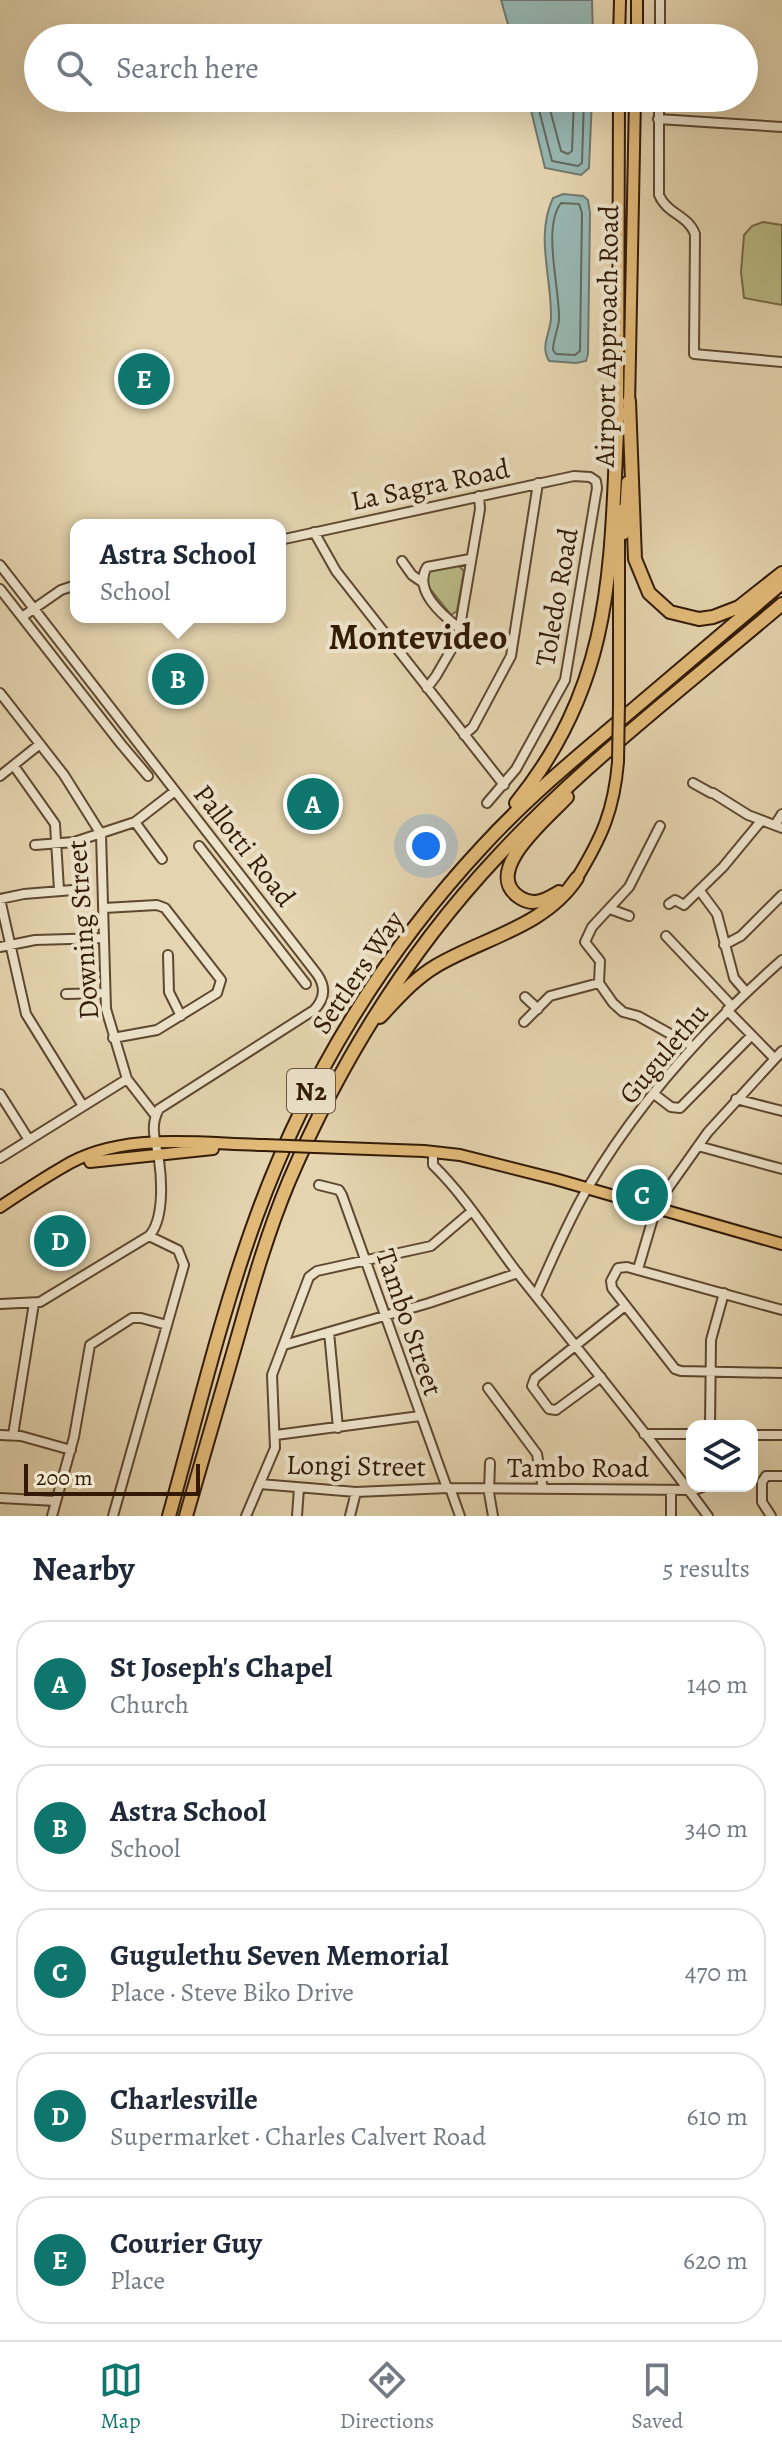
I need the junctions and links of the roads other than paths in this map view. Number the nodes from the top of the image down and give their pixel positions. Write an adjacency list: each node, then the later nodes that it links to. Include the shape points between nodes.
1 (620, 0): 4 (main road)
2 (637, 0): 5 (main road)
3 (660, 0): 6 (street)
4 (619, 24)
5 (637, 24)
6 (660, 24)
7 (619, 112): 14 (main road, Airport Approach Road)
8 (635, 112): 13 (main road, Airport Approach Road)
9 (658, 112): 10 (street)
10 (658, 119): 11 (street); 12 (street, via 659,195 695,234 694,354)
11 (782, 127)
12 (782, 362)
13 (629, 401): 23 (highway, via 635,559 649,593 670,612 713,617 739,607); 24 (main road, Airport Approach Road)
14 (618, 411): 24 (main road, Airport Approach Road); 58 (highway, via 608,585 590,668 547,760)
15 (590, 477): 16 (street, La Sagra Road); 44 (street, Toledo Road, via 597,488 566,679)
16 (538, 483): 17 (street, La Sagra Road); 36 (street, via 511,656)
17 (479, 496): 18 (street, La Sagra Road); 20 (street)
18 (314, 532): 19 (street, La Sagra Road); 33 (street, via 336,571)
19 (286, 539)
20 (470, 559): 25 (street, via 431,566); 32 (street)
21 (402, 561): 25 (street)
22 (0, 565): 30 (street, Pallotti Road)
23 (782, 573)
24 (620, 575): 39 (main road, Airport Approach Road, bridge)
25 (422, 582): 32 (street)
26 (782, 583): 58 (highway, Settlers Way / N2, via 551,779)
27 (70, 587): 30 (street)
28 (0, 589): 31 (street)
29 (782, 604): 39 (highway, Settlers Way / N2)
30 (34, 608): 31 (street); 35 (street, Pallotti Road)
31 (22, 617): 38 (street)
32 (459, 628): 33 (street)
33 (427, 688): 36 (street)
34 (0, 693): 37 (street, Downing Street)
35 (133, 735): 38 (street); 45 (street, Pallotti Road)
36 (464, 735): 44 (street)
37 (40, 744): 40 (street); 52 (street, Downing Street)
38 (121, 744): 42 (street)
39 (613, 757): 60 (main road, Airport Approach Road, via 613,803); 60 (highway, via 520,846 508,872 514,893 531,902 550,898); 101 (highway, Settlers Way / N2, via 519,833 436,927 365,1030)
40 (14, 766): 41 (street); 53 (street, via 53,820)
41 (0, 776)
42 (148, 776)
43 (693, 783): 48 (street)
44 (504, 785): 46 (street, Toledo Road)
45 (175, 791): 49 (street); 57 (street, Pallotti Road)
46 (487, 803)
47 (782, 814): 51 (street)
48 (761, 821): 51 (street); 63 (street)
49 (135, 822): 52 (street); 56 (street)
50 (660, 826): 68 (street, via 633,881)
51 (778, 826)
52 (101, 834): 53 (street); 67 (street, Downing Street)
53 (57, 844): 54 (street); 61 (street)
54 (35, 845)
55 (199, 846): 59 (street, Pallotti Road)
56 (162, 859)
57 (230, 862): 59 (street); 72 (street, Pallotti Road)
58 (469, 862): 160 (highway, Settlers Way / N2, via 372,987 294,1126 247,1245)
59 (219, 871): 76 (street, Pallotti Road)
60 (577, 878): 101 (highway, via 556,903 534,918 434,967 402,993 375,1024)
61 (59, 890): 62 (street); 65 (street)
62 (73, 890)
63 (700, 891): 66 (street, via 684,905 675,900); 74 (street, via 719,919)
64 (782, 895): 74 (street, via 741,936)
65 (0, 899): 73 (street)
66 (669, 904)
67 (104, 908): 71 (street, Downing Street); 87 (street, via 165,908 219,975 217,993)
68 (610, 909): 69 (street); 79 (street, via 585,939 600,961)
69 (629, 916)
70 (666, 936): 85 (street)
71 (104, 938): 73 (street); 82 (street, Downing Street)
72 (293, 944): 76 (street); 100 (street, Pallotti Road, via 323,984 318,1007)
73 (10, 945): 75 (street); 98 (street, via 27,1017)
74 (724, 945): 81 (street, via 734,978)
75 (0, 947)
76 (281, 952): 80 (street, Pallotti Road)
77 (168, 955): 87 (street, via 169,992)
78 (782, 960): 81 (street, Gugulethu)
79 (599, 983): 86 (street, via 550,996); 91 (street, via 620,1010)
80 (306, 984)
81 (746, 992): 85 (street, Gugulethu)
82 (104, 993): 83 (street); 90 (street, Downing Street)
83 (66, 994)
84 (525, 997): 86 (street)
85 (729, 1008): 89 (street); 91 (street, Gugulethu)
86 (538, 1009): 88 (street)
87 (181, 1016): 90 (street, via 151,1033)
88 (524, 1022)
89 (751, 1036): 93 (street); 96 (street, via 680,1108)
90 (113, 1038): 94 (street, Downing Street)
91 (692, 1046): 96 (street, Gugulethu)
92 (782, 1051): 93 (street)
93 (774, 1058): 97 (street)
94 (127, 1079): 98 (street); 100 (street, Downing Street)
95 (0, 1094): 102 (street)
96 (654, 1094): 109 (street, Gugulethu)
97 (736, 1099): 99 (street); 103 (street)
98 (83, 1106): 102 (street)
99 (782, 1111)
100 (157, 1112): 104 (street)
101 (311, 1133): 161 (highway, Settlers Way / N2, via 264,1248)
102 (29, 1140): 106 (street)
103 (698, 1146): 107 (street); 111 (street)
104 (156, 1148): 105 (main road, bridge, via 264,1145); 110 (main road, via 54,1174); 113 (street, via 158,1219)
105 (433, 1152): 109 (main road); 112 (street, via 433,1165)
106 (0, 1158)
107 (782, 1169)
108 (319, 1185): 115 (street, Tambo Street, via 340,1192)
109 (589, 1187): 111 (main road); 119 (street, Gugulethu)
110 (0, 1207)
111 (656, 1208): 114 (main road); 116 (street)
112 (472, 1211): 115 (street, via 435,1245); 117 (street)
113 (149, 1236): 120 (street); 125 (street, via 178,1250 184,1261)
114 (782, 1244)
115 (366, 1261): 124 (street, Tambo Street); 127 (street, via 312,1274)
116 (638, 1269): 118 (street); 122 (street, via 618,1268 611,1281)
117 (518, 1273): 119 (street); 124 (street)
118 (724, 1293): 123 (street); 129 (street, via 712,1334)
119 (536, 1295): 128 (street)
120 (34, 1303): 121 (street); 139 (street)
121 (0, 1304)
122 (625, 1306): 128 (street); 129 (street, via 675,1369)
123 (782, 1310)
124 (386, 1315): 126 (street); 133 (street, Tambo Street)
125 (167, 1325): 143 (street, via 132,1318 90,1345); 159 (street)
126 (329, 1332): 127 (street); 135 (street)
127 (284, 1345): 140 (street, via 272,1379)
128 (576, 1345): 131 (street); 131 (street, via 532,1383 549,1409 556,1410)
129 (711, 1372): 130 (street); 134 (street)
130 (782, 1373)
131 (601, 1377): 136 (street)
132 (488, 1388): 151 (street, via 537,1454)
133 (420, 1416): 135 (street); 149 (street, Tambo Street)
134 (710, 1420)
135 (338, 1428): 140 (street)
136 (644, 1434): 137 (street); 147 (street)
137 (686, 1434)
138 (0, 1435): 139 (street)
139 (13, 1435): 143 (street)
140 (276, 1435): 146 (street)
141 (758, 1435): 142 (street)
142 (782, 1435)
143 (71, 1450): 157 (street)
144 (490, 1463): 150 (street)
145 (782, 1476): 169 (street, via 768,1476 762,1482 762,1502)
146 (260, 1484): 148 (street, Longi Street); 162 (street)
147 (686, 1486)
148 (299, 1488): 154 (street, Longi Street); 163 (street)
149 (448, 1488): 150 (street, Tambo Road); 154 (street, Longi Street); 165 (street, Tambo Street)
150 (489, 1488): 151 (street, Tambo Road); 166 (street)
151 (543, 1489): 153 (street, Tambo Road)
152 (686, 1489): 153 (street, Tambo Road)
153 (671, 1490): 167 (street)
154 (356, 1492): 164 (street)
155 (690, 1492): 168 (street)
156 (0, 1498): 157 (street)
157 (56, 1501): 158 (street)
158 (52, 1516)
159 (113, 1516)
160 (169, 1516)
161 (186, 1516)
162 (246, 1516)
163 (297, 1516)
164 (350, 1516)
165 (460, 1516)
166 (493, 1516)
167 (671, 1516)
168 (708, 1516)
169 (771, 1516)

